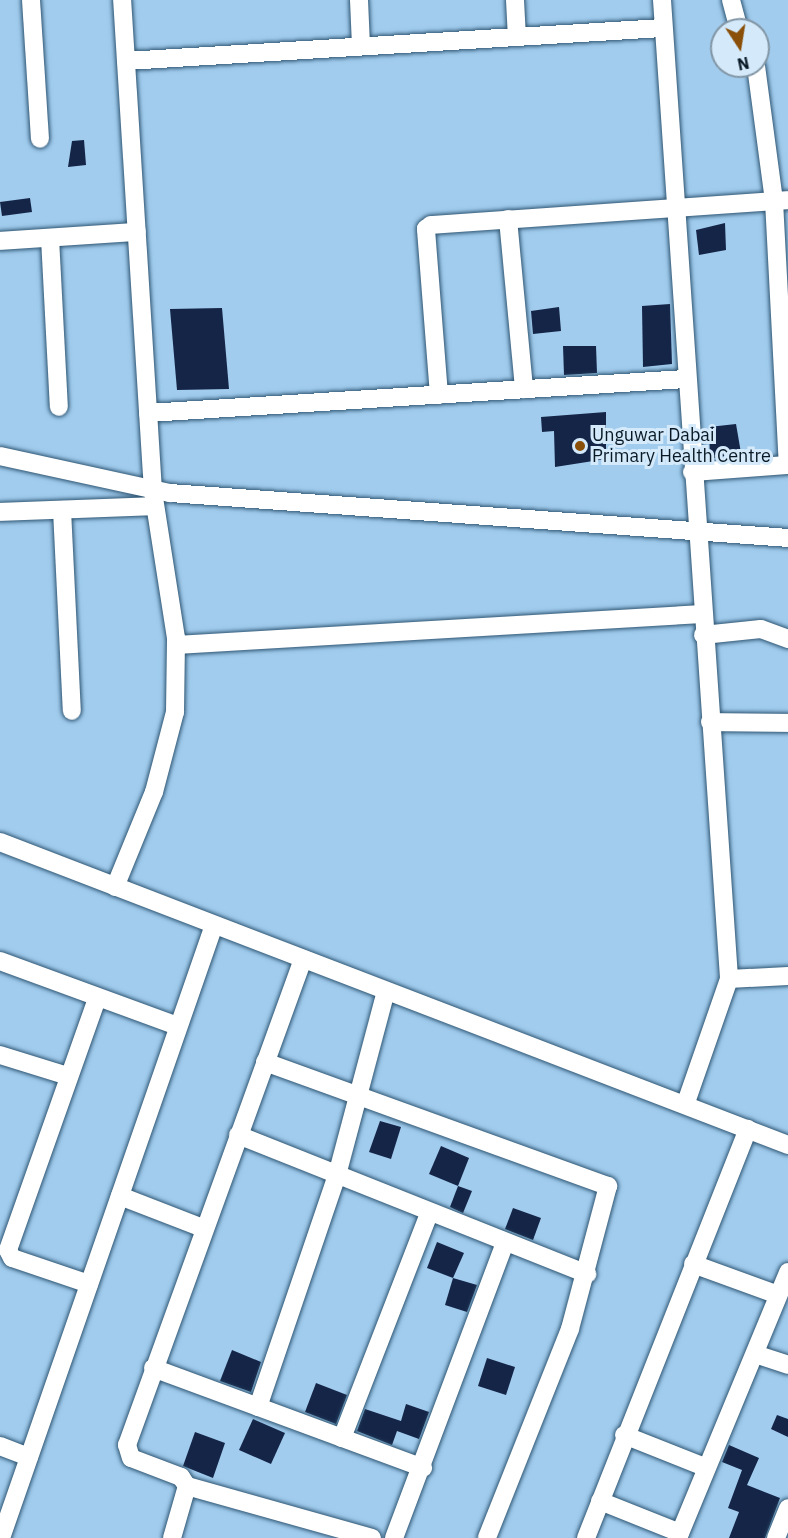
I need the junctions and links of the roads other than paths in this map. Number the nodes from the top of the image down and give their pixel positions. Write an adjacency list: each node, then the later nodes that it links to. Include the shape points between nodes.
1 (31, 0): 13 (street)
2 (122, 0): 11 (street)
3 (359, 0): 10 (street)
4 (514, 0): 9 (street)
5 (662, 0): 8 (street)
6 (732, 0): 7 (street)
7 (736, 18)
8 (663, 28): 9 (street); 15 (street)
9 (517, 37): 10 (street)
10 (362, 46): 11 (street)
11 (126, 61): 17 (street)
12 (758, 78): 14 (street)
13 (40, 139)
14 (781, 200): 15 (street); 26 (street)
15 (675, 208): 16 (street); 20 (street)
16 (508, 219): 21 (street); 22 (street, via 444,222 426,229)
17 (136, 232): 18 (street); 24 (street)
18 (50, 238): 19 (street); 23 (street)
19 (0, 241)
20 (686, 379): 21 (street); 27 (street)
21 (524, 389): 22 (street)
22 (439, 395): 24 (street)
23 (59, 407)
24 (148, 413): 28 (street)
25 (0, 456): 28 (street)
26 (788, 465): 27 (street)
27 (692, 472): 31 (street)
28 (154, 499): 29 (street); 31 (street); 36 (street)
29 (62, 510): 30 (street); 37 (street)
30 (0, 512)
31 (696, 535): 32 (street); 33 (street)
32 (788, 538)
33 (702, 614): 34 (street); 36 (street)
34 (703, 635): 35 (street, via 760,630); 38 (street)
35 (788, 639)
36 (176, 645): 41 (street, via 175,712 154,792)
37 (72, 711)
38 (710, 722): 39 (street); 46 (street)
39 (788, 723)
40 (0, 842): 41 (street)
41 (115, 887): 42 (street)
42 (214, 925): 43 (street); 49 (street)
43 (303, 959): 47 (street); 51 (street)
44 (0, 961): 48 (street)
45 (788, 976): 46 (street)
46 (729, 979): 54 (street)
47 (386, 991): 53 (street); 54 (street)
48 (97, 998): 49 (street); 52 (street)
49 (178, 1026): 59 (street)
50 (0, 1055): 52 (street)
51 (265, 1062): 53 (street); 56 (street)
52 (68, 1076): 63 (street)
53 (358, 1096): 58 (street); 66 (street, via 608,1186)
54 (685, 1105): 55 (street)
55 (748, 1129): 57 (street); 64 (street)
56 (238, 1135): 58 (street); 61 (street)
57 (788, 1145)
58 (337, 1175): 60 (street); 72 (street)
59 (120, 1196): 61 (street); 67 (street)
60 (429, 1214): 62 (street); 74 (street)
61 (203, 1228): 71 (street)
62 (505, 1244): 66 (street); 78 (street)
63 (4, 1254): 67 (street)
64 (693, 1264): 68 (street); 73 (street)
65 (788, 1272): 68 (street)
66 (587, 1274): 87 (street, via 543,1402)
67 (89, 1284): 76 (street)
68 (778, 1295): 69 (street)
69 (755, 1354): 70 (street); 77 (street)
70 (788, 1365)
71 (153, 1368): 72 (street); 79 (street, via 128,1453 181,1477)
72 (258, 1407): 74 (street)
73 (624, 1435): 77 (street); 80 (street)
74 (342, 1438): 78 (street)
75 (0, 1446): 76 (street)
76 (29, 1457): 83 (street)
77 (705, 1467): 82 (street)
78 (423, 1468): 86 (street)
79 (187, 1486): 84 (street); 85 (street)
80 (600, 1501): 82 (street); 88 (street)
81 (788, 1508): 89 (street)
82 (679, 1535)
83 (1, 1538)
84 (172, 1538)
85 (372, 1538)
86 (394, 1538)
87 (487, 1538)
88 (586, 1538)
89 (776, 1538)

